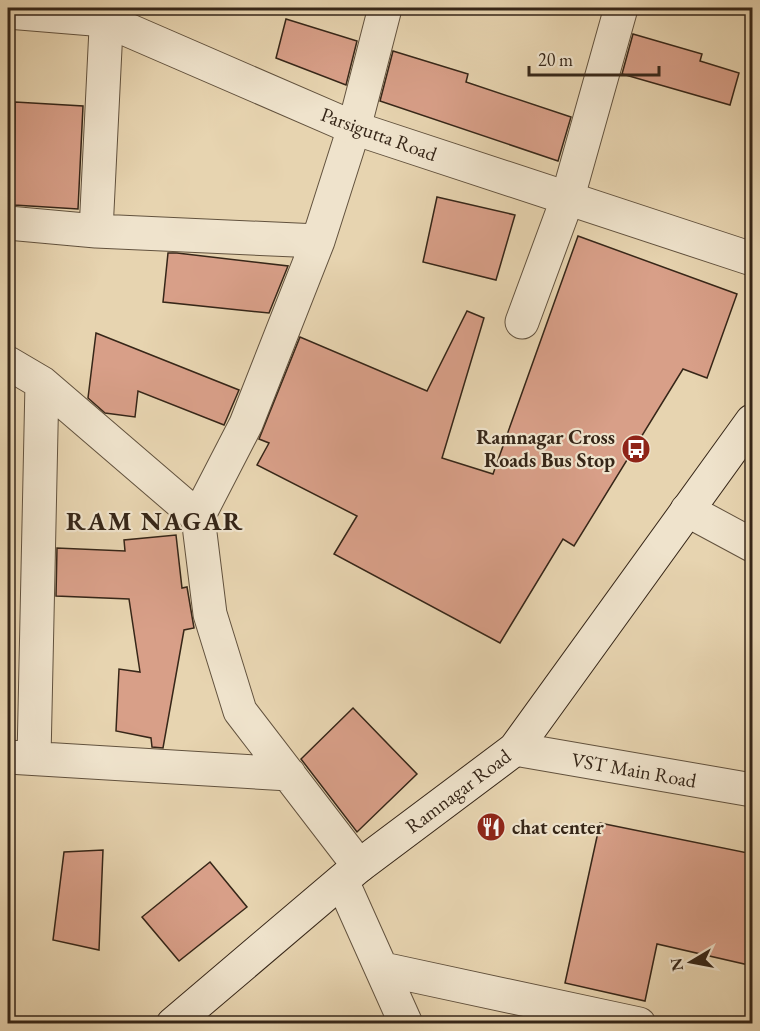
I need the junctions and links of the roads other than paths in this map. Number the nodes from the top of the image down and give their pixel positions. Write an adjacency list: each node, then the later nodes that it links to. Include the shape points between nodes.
1 (385, 8): 5 (street)
2 (621, 8): 6 (street)
3 (8, 12): 4 (street, Parsigutta Road)
4 (106, 14): 5 (street, Parsigutta Road); 8 (street)
5 (354, 128): 6 (street, Parsigutta Road); 9 (street)
6 (567, 200): 10 (street, Parsigutta Road); 11 (street)
7 (8, 223): 8 (street)
8 (96, 231): 9 (street)
9 (318, 241): 16 (street, via 246,424)
10 (753, 259)
11 (522, 322)
12 (8, 363): 13 (street)
13 (42, 383): 16 (street); 19 (street)
14 (753, 421): 15 (street, Ramnagar Road)
15 (687, 510): 17 (street); 18 (street, Ramnagar Road)
16 (198, 517): 20 (street, via 210,614 240,711)
17 (753, 545)
18 (515, 749): 21 (street, VST Main Road); 22 (street, Ramnagar Road)
19 (21, 757): 20 (street)
20 (289, 774): 22 (street)
21 (753, 790)
22 (350, 873): 23 (street); 24 (street, Ramnagar Road)
23 (383, 969): 25 (street); 26 (street)
24 (173, 1023)
25 (406, 1023)
26 (639, 1023)

